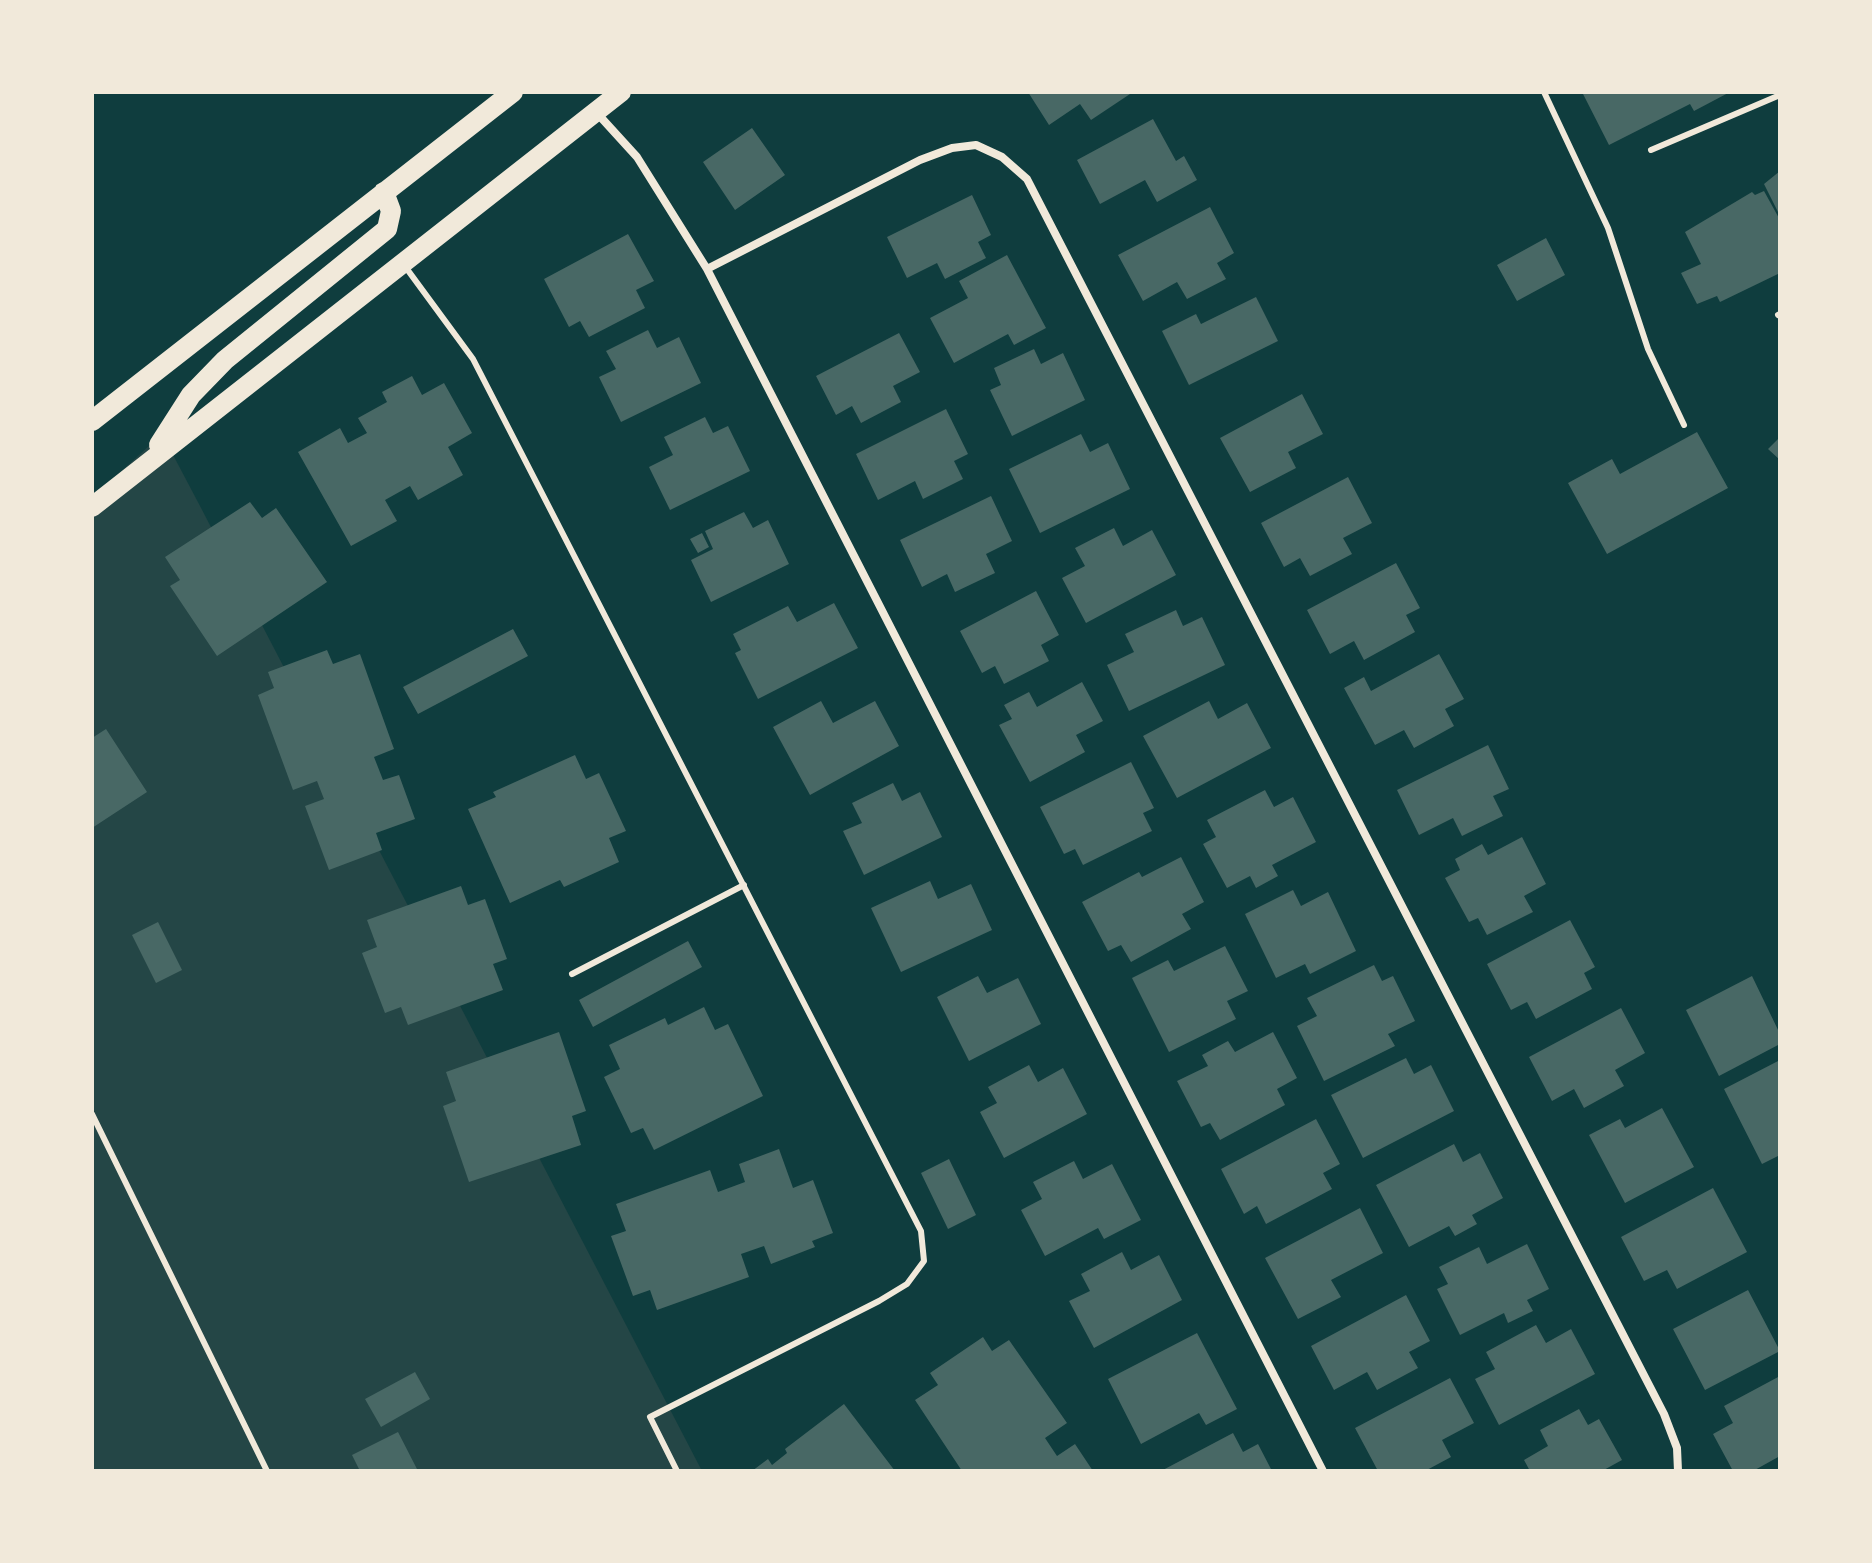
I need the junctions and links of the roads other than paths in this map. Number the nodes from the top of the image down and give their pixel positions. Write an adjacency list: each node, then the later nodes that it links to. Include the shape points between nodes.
1 (513, 92): 7 (main road)
2 (621, 92): 5 (main road)
3 (1544, 92): 11 (lane, via 1608,228 1648,349)
4 (1780, 95): 6 (lane)
5 (596, 111): 8 (main road); 9 (street, via 637,157)
6 (1651, 150)
7 (384, 192): 10 (main road); 12 (main road, via 391,211 387,229 225,360 191,395)
8 (402, 262): 12 (main road); 14 (lane, via 473,359)
9 (707, 269): 19 (street); 20 (street, via 952,148 976,145 1002,157 1027,179 1664,1414 1677,1448)
10 (92, 421)
11 (1684, 425)
12 (148, 462): 13 (main road)
13 (92, 507)
14 (744, 885): 15 (lane); 18 (lane, via 921,1231 924,1261 907,1284 879,1301 650,1417)
15 (572, 974)
16 (92, 1114): 17 (lane)
17 (267, 1471)
18 (677, 1471)
19 (1323, 1471)
20 (1678, 1471)

